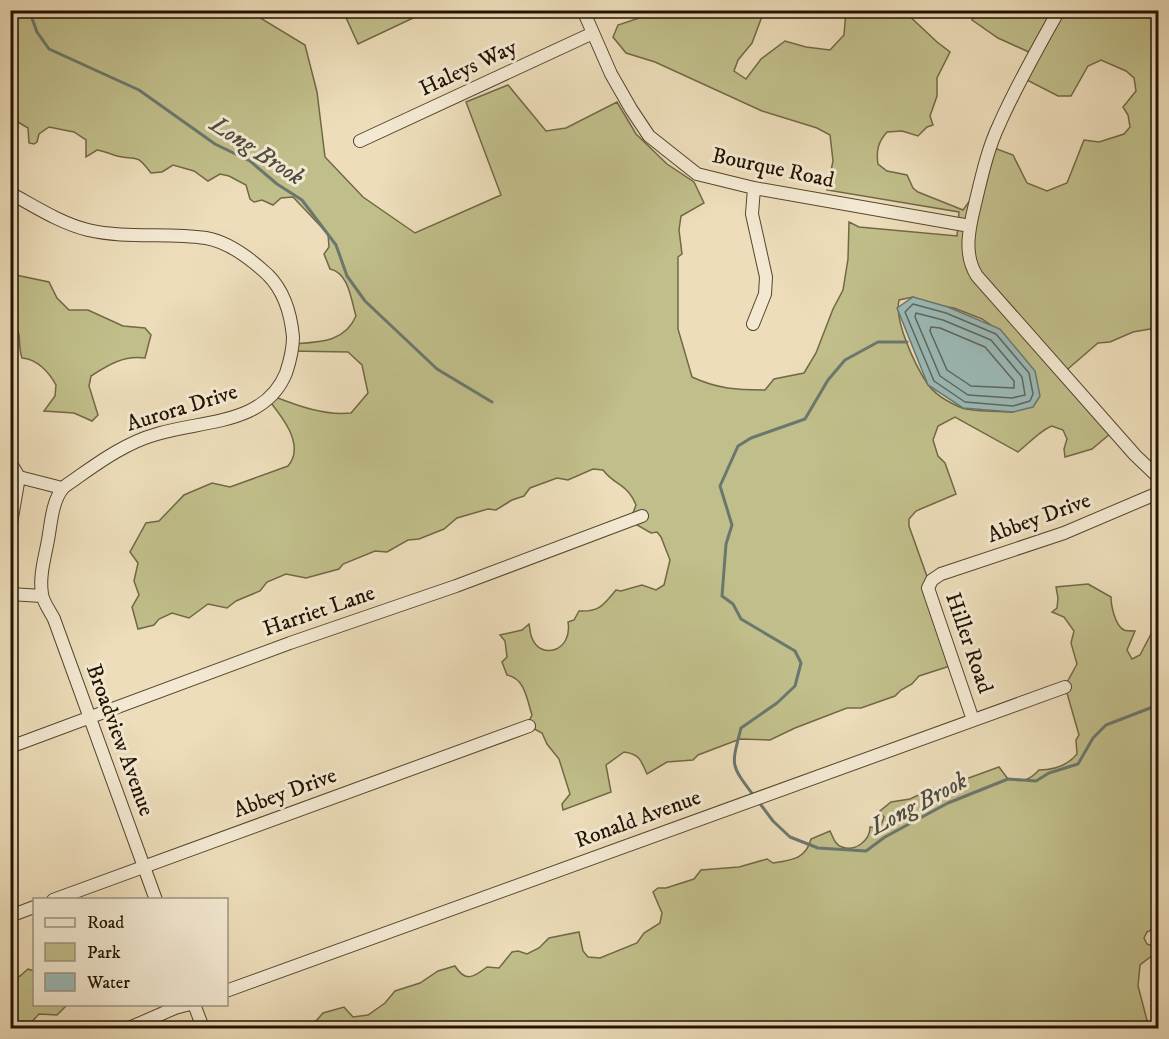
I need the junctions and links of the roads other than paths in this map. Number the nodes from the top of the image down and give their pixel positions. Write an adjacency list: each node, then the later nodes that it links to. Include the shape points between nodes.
1 (582, 10): 3 (street, Bourque Road)
2 (1059, 10): 7 (street, via 998,127)
3 (593, 33): 4 (street, Haleys Way); 5 (street, Bourque Road, via 631,109 650,136 698,174)
4 (360, 141)
5 (754, 188): 7 (street, Bourque Road); 8 (street, via 752,214 766,277 765,294)
6 (10, 193): 12 (street, Aurora Drive, via 88,230 208,238 227,245 269,276 283,295 289,315 291,357 276,392 263,404 231,418 156,434 125,447)
7 (970, 226): 11 (street, via 969,259 977,276)
8 (753, 324)
9 (10, 462): 10 (street)
10 (19, 477): 12 (street); 15 (street)
11 (1158, 477)
12 (62, 488): 18 (street, via 54,508)
13 (1158, 493): 16 (street, Abbey Drive, via 1064,533)
14 (642, 516): 20 (street, Harriet Lane)
15 (10, 529)
16 (932, 580): 21 (street, Hiller Road, via 928,588)
17 (10, 594): 18 (street)
18 (42, 596): 20 (street, Broadview Avenue)
19 (1065, 687): 21 (street, Ronald Avenue)
20 (89, 718): 23 (street, Harriet Lane); 24 (street, Broadview Avenue)
21 (973, 720): 29 (street, Ronald Avenue)
22 (530, 726): 24 (street, Abbey Drive)
23 (10, 747)
24 (145, 867): 25 (street, Abbey Drive); 26 (street, Broadview Avenue)
25 (60, 898)
26 (155, 898)
27 (33, 907): 28 (street)
28 (10, 916)
29 (228, 991)
30 (185, 1006): 32 (street)
31 (194, 1006): 33 (street)
32 (129, 1029)
33 (203, 1029)

